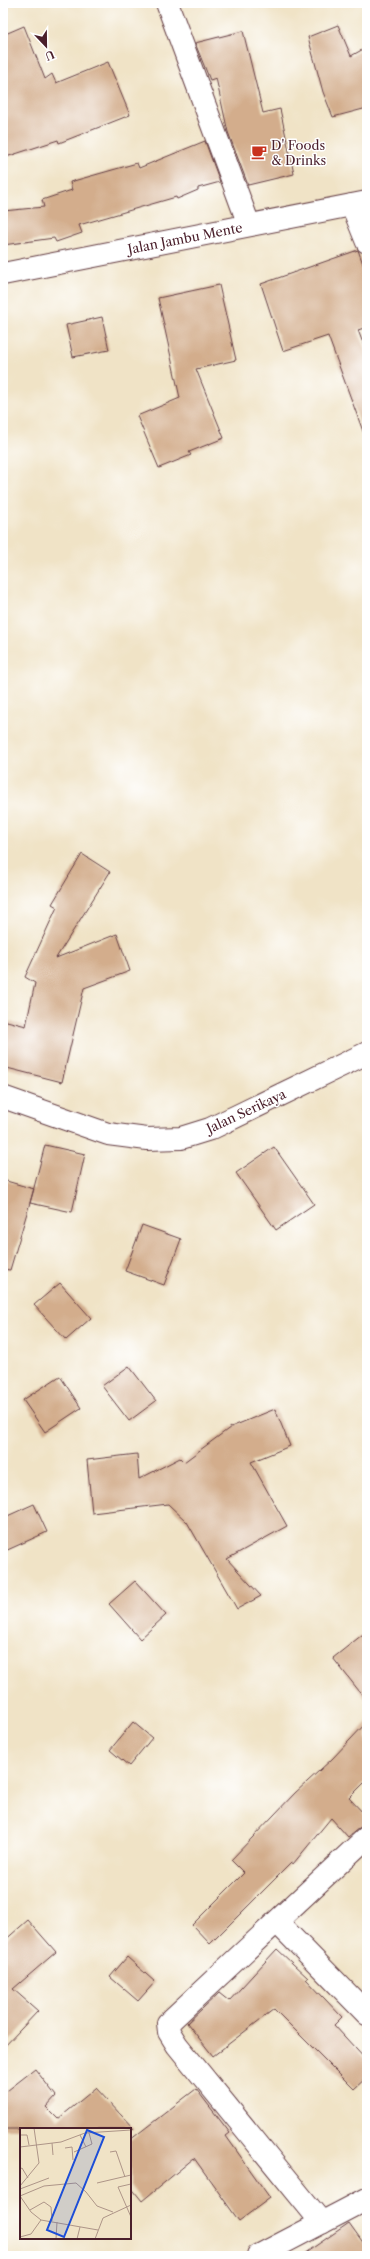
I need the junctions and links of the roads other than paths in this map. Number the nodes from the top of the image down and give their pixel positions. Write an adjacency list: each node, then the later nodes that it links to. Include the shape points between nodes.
1 (167, 3): 3 (street)
2 (360, 204): 3 (street, Jalan Jambu Mente); 4 (street)
3 (249, 225): 5 (street, Jalan Jambu Mente)
4 (367, 242)
5 (3, 274)
6 (367, 1053): 7 (street, Jalan Serikaya, via 210,1129 181,1138 147,1139 108,1134)
7 (3, 1097)
8 (367, 1837): 9 (street)
9 (277, 1922): 10 (street); 12 (street, via 168,2023 168,2027 177,2045)
10 (367, 2014)
11 (367, 2199): 12 (street)
12 (322, 2223): 13 (street)
13 (258, 2256)

